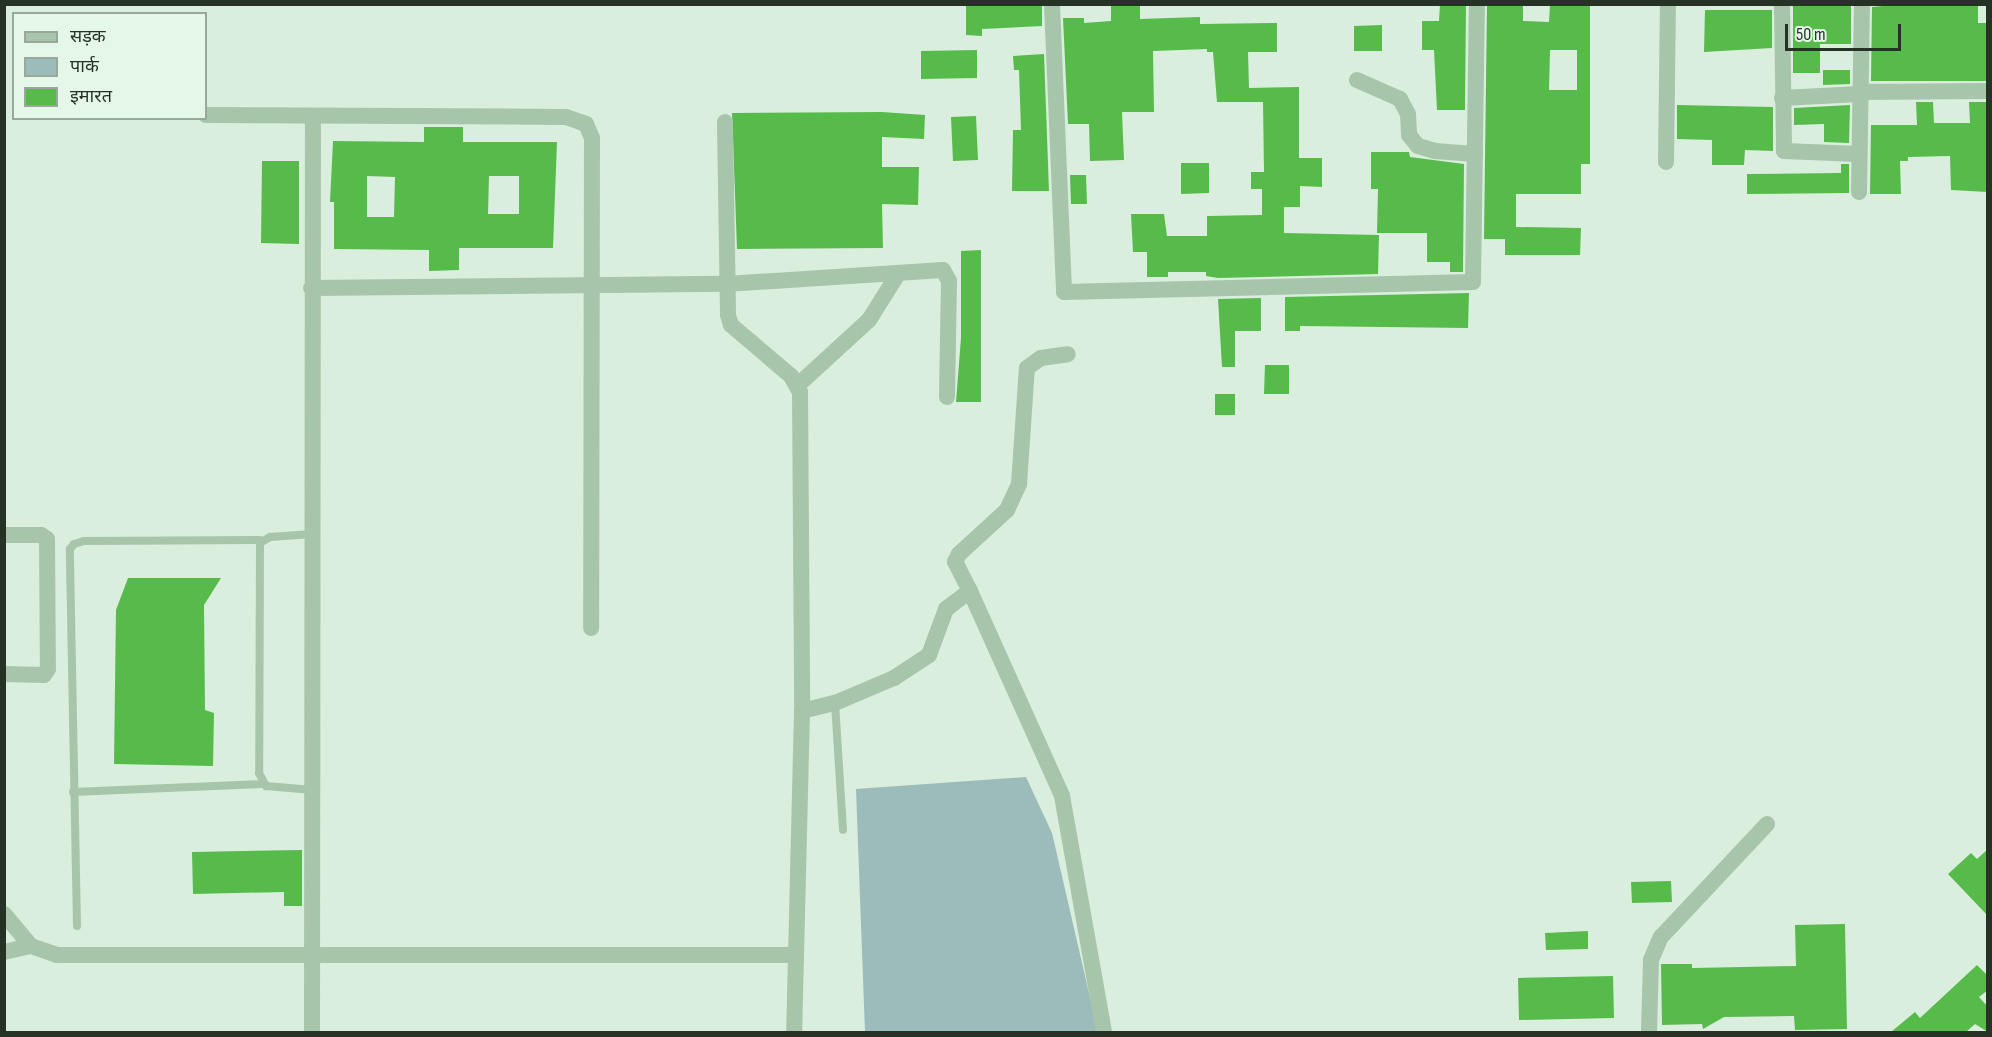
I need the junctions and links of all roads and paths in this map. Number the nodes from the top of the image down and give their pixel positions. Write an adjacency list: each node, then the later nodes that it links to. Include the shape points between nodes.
1 (1052, 4): 13 (street, via 1064,292 1473,282)
2 (1477, 4): 13 (street)
3 (1668, 4): 15 (street)
4 (1782, 4): 9 (street)
5 (1862, 4): 8 (street)
6 (1357, 80): 13 (street, via 1400,99 1407,110 1409,135 1418,146 1436,152)
7 (1988, 91): 8 (street)
8 (1860, 93): 9 (street); 14 (street)
9 (1782, 98): 14 (street, via 1785,153)
10 (207, 115): 11 (street)
11 (313, 116): 19 (street, via 566,117 581,121 592,138); 20 (street)
12 (725, 122): 18 (street)
13 (1475, 154)
14 (1858, 154): 16 (street)
15 (1666, 162)
16 (1859, 192)
17 (898, 274): 18 (street); 22 (street, via 869,320); 23 (street, via 937,270 948,275)
18 (726, 284): 19 (street); 22 (street, via 731,325)
19 (591, 287): 20 (street); 28 (street)
20 (311, 288): 24 (street)
21 (1068, 354): 27 (street, via 1041,358 1027,368 1022,466 1016,492 1007,510 969,542 955,562)
22 (798, 385): 31 (street)
23 (947, 397)
24 (312, 534): 26 (lane); 33 (street)
25 (4, 535): 29 (street, via 41,535 47,539 48,669 44,675)
26 (260, 540): 32 (lane); 34 (lane, via 74,544 68,562)
27 (970, 591): 30 (street, via 946,609 935,646 919,663); 45 (street, via 1062,796)
28 (591, 628)
29 (4, 674)
30 (835, 703): 31 (street); 36 (lane)
31 (802, 711): 42 (street)
32 (261, 784): 33 (lane); 34 (lane)
33 (313, 790): 41 (street)
34 (73, 792): 38 (lane)
35 (1767, 824): 46 (street, via 1661,937 1651,960)
36 (843, 830)
37 (4, 914): 39 (street)
38 (77, 926)
39 (31, 946): 40 (street); 41 (street, via 57,955)
40 (4, 951)
41 (313, 952): 42 (street); 43 (street)
42 (794, 955): 44 (street)
43 (312, 1032)
44 (794, 1032)
45 (1104, 1032)
46 (1649, 1032)

